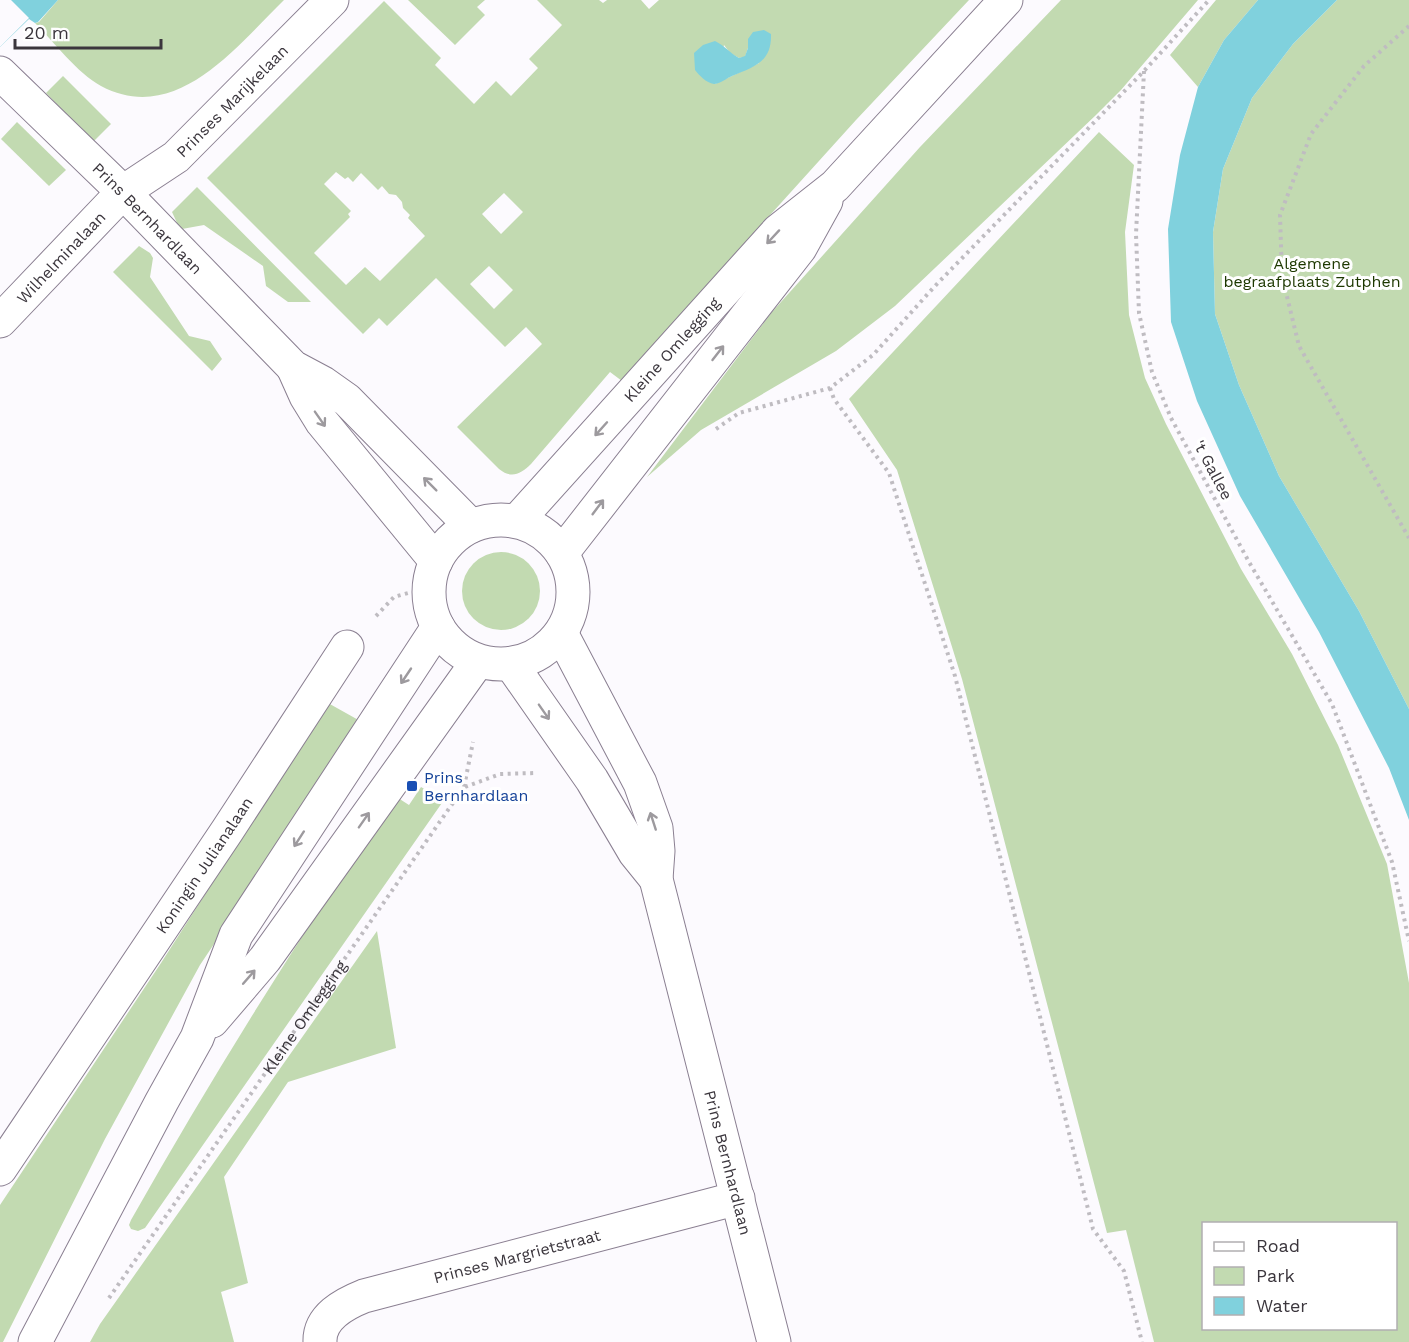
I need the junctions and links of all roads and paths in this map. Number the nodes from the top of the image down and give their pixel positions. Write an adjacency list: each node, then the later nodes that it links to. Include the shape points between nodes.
1 (332, 0): 8 (street, Prinses Marijkelaan, via 176,157)
2 (1006, 0): 7 (street, Kleine Omlegging)
3 (1209, 0): 5 (path)
4 (1409, 26): 15 (path, via 1364,66 1311,134 1280,215 1282,276 1299,346)
5 (1144, 71): 11 (path, via 873,354); 25 (path, 't Gallee, via 1136,234 1139,313 1152,372 1171,418 1249,562 1332,704 1392,862)
6 (0, 73): 8 (street, Prins Bernhardlaan)
7 (834, 186): 13 (street, Kleine Omlegging, one-way to 13, via 778,231); 16 (street, Kleine Omlegging, one-way to 7, via 800,248)
8 (123, 192): 9 (street, Wilhelminalaan); 10 (street, Prins Bernhardlaan)
9 (0, 321)
10 (293, 367): 14 (street, Prins Bernhardlaan, one-way to 10, via 347,400); 17 (street, Prins Bernhardlaan, one-way to 17, via 322,422)
11 (830, 388): 12 (path, via 739,413); 33 (path, via 889,473 955,676 1094,1229 1124,1271)
12 (713, 431)
13 (517, 521): 14 (street, via 494,520); 16 (street, via 538,530)
14 (471, 526): 17 (street, via 440,553)
15 (1409, 538)
16 (562, 554): 19 (street, via 574,592)
17 (432, 574): 18 (street, via 430,604); 20 (path, via 394,597)
18 (438, 627): 21 (street, via 454,647); 26 (street, one-way to 26, via 236,935)
19 (561, 633): 22 (street, via 546,648); 24 (street, Prins Bernhardlaan, one-way to 19, via 656,828 640,783)
20 (347, 647): 27 (street, Koningin Julianalaan)
21 (478, 661): 22 (street); 26 (street, one-way to 21, via 265,959)
22 (511, 664): 24 (street, Prins Bernhardlaan, one-way to 24)
23 (474, 738): 29 (path, Kleine Omlegging, via 464,788)
24 (656, 879): 28 (street, Prins Bernhardlaan)
25 (1409, 941)
26 (197, 1038): 30 (street)
27 (0, 1169)
28 (738, 1198): 31 (street, Prinses Margrietstraat, via 364,1296 345,1304 327,1319); 32 (street, Prins Bernhardlaan)
29 (102, 1305)
30 (35, 1342)
31 (320, 1342)
32 (774, 1342)
33 (1142, 1342)

